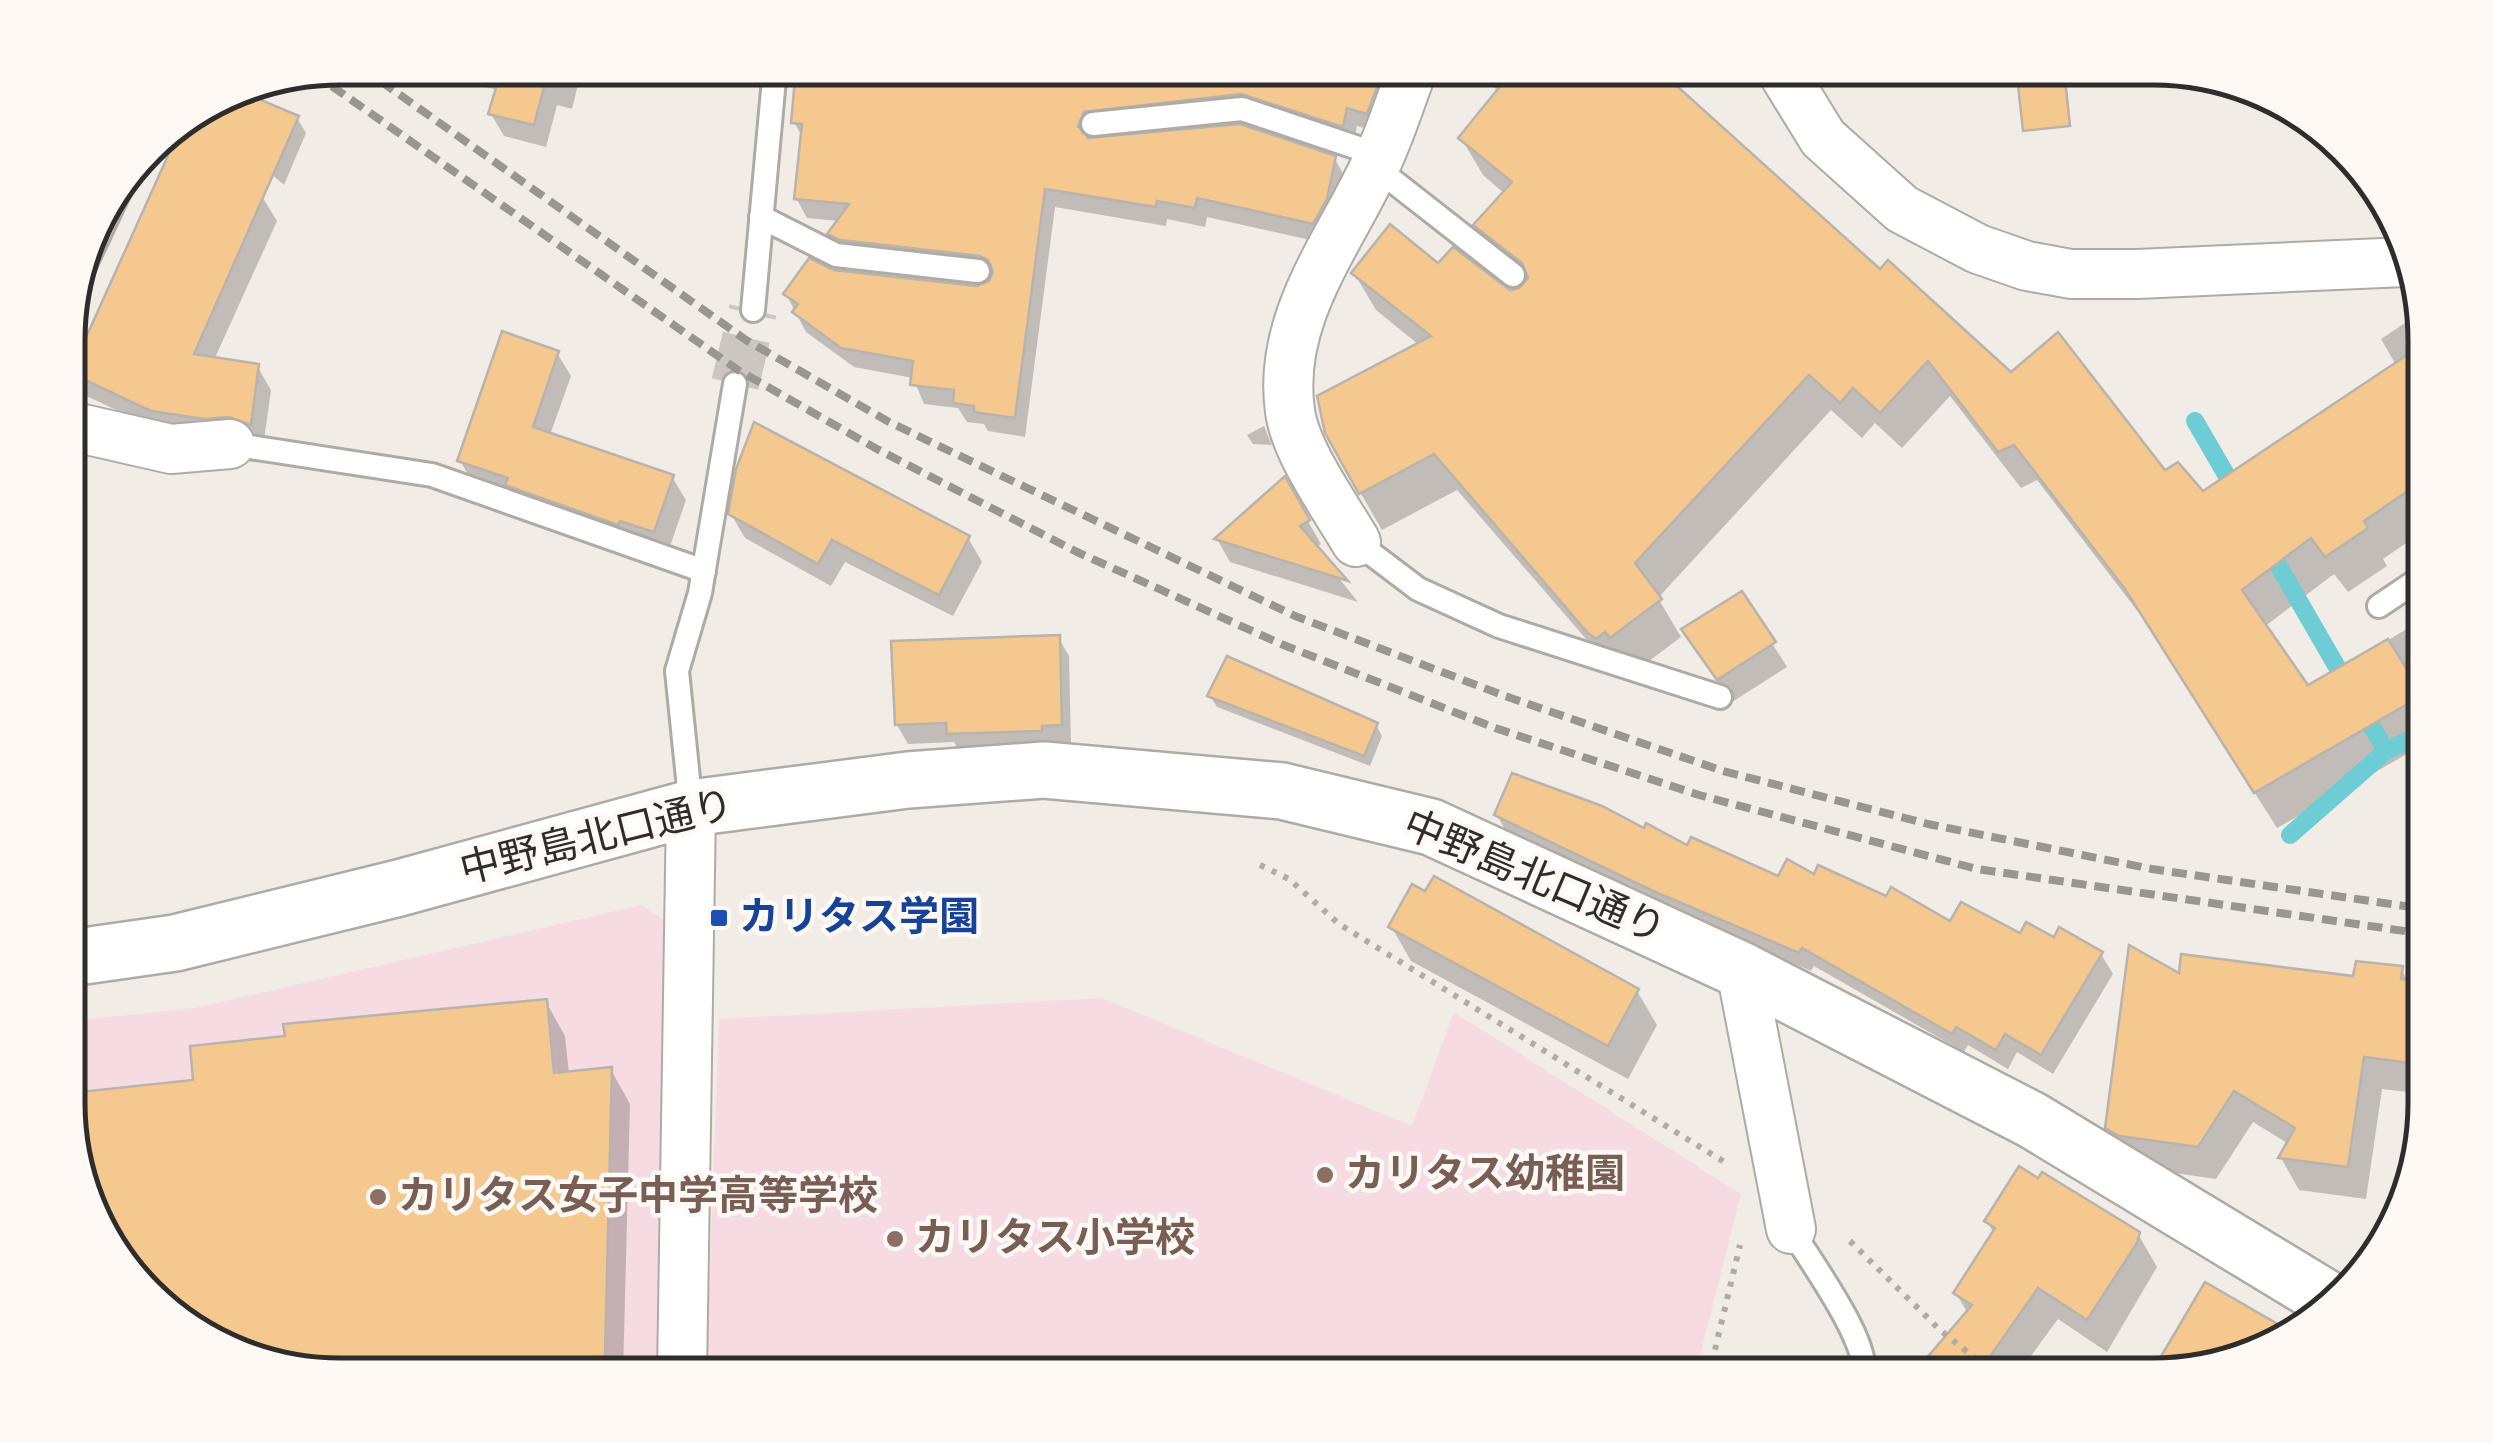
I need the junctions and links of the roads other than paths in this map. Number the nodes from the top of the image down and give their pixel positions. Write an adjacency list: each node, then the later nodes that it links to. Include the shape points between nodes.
1 (1406, 85): 5 (street)
2 (1791, 85): 7 (street, via 1823,138 1902,209 2027,266 2137,274)
3 (773, 86): 6 (lane)
4 (1093, 124): 5 (lane, via 1242,109)
5 (1377, 161): 9 (lane); 14 (street, via 1327,252 1291,341 1290,413 1316,476)
6 (761, 217): 8 (lane, via 836,255); 10 (lane)
7 (2395, 262)
8 (978, 271)
9 (1513, 275)
10 (753, 310)
11 (734, 384): 15 (lane)
12 (85, 429): 13 (street, via 172,449)
13 (230, 444): 15 (lane, via 432,475)
14 (1356, 542): 18 (lane, via 1418,588 1500,626)
15 (704, 571): 19 (lane, via 677,672)
16 (2407, 587): 17 (lane)
17 (2378, 606)
18 (1720, 697)
19 (691, 808): 20 (street, 中野島北口通り, via 212,934); 21 (street, 中野島北口通り, via 1044,770 1282,791 1431,826); 25 (street)
20 (85, 955)
21 (1741, 970): 22 (street); 23 (street, 中野島北口通り, via 2032,1120)
22 (1786, 1212): 24 (lane)
23 (2320, 1295)
24 (1862, 1357)
25 (682, 1358)

